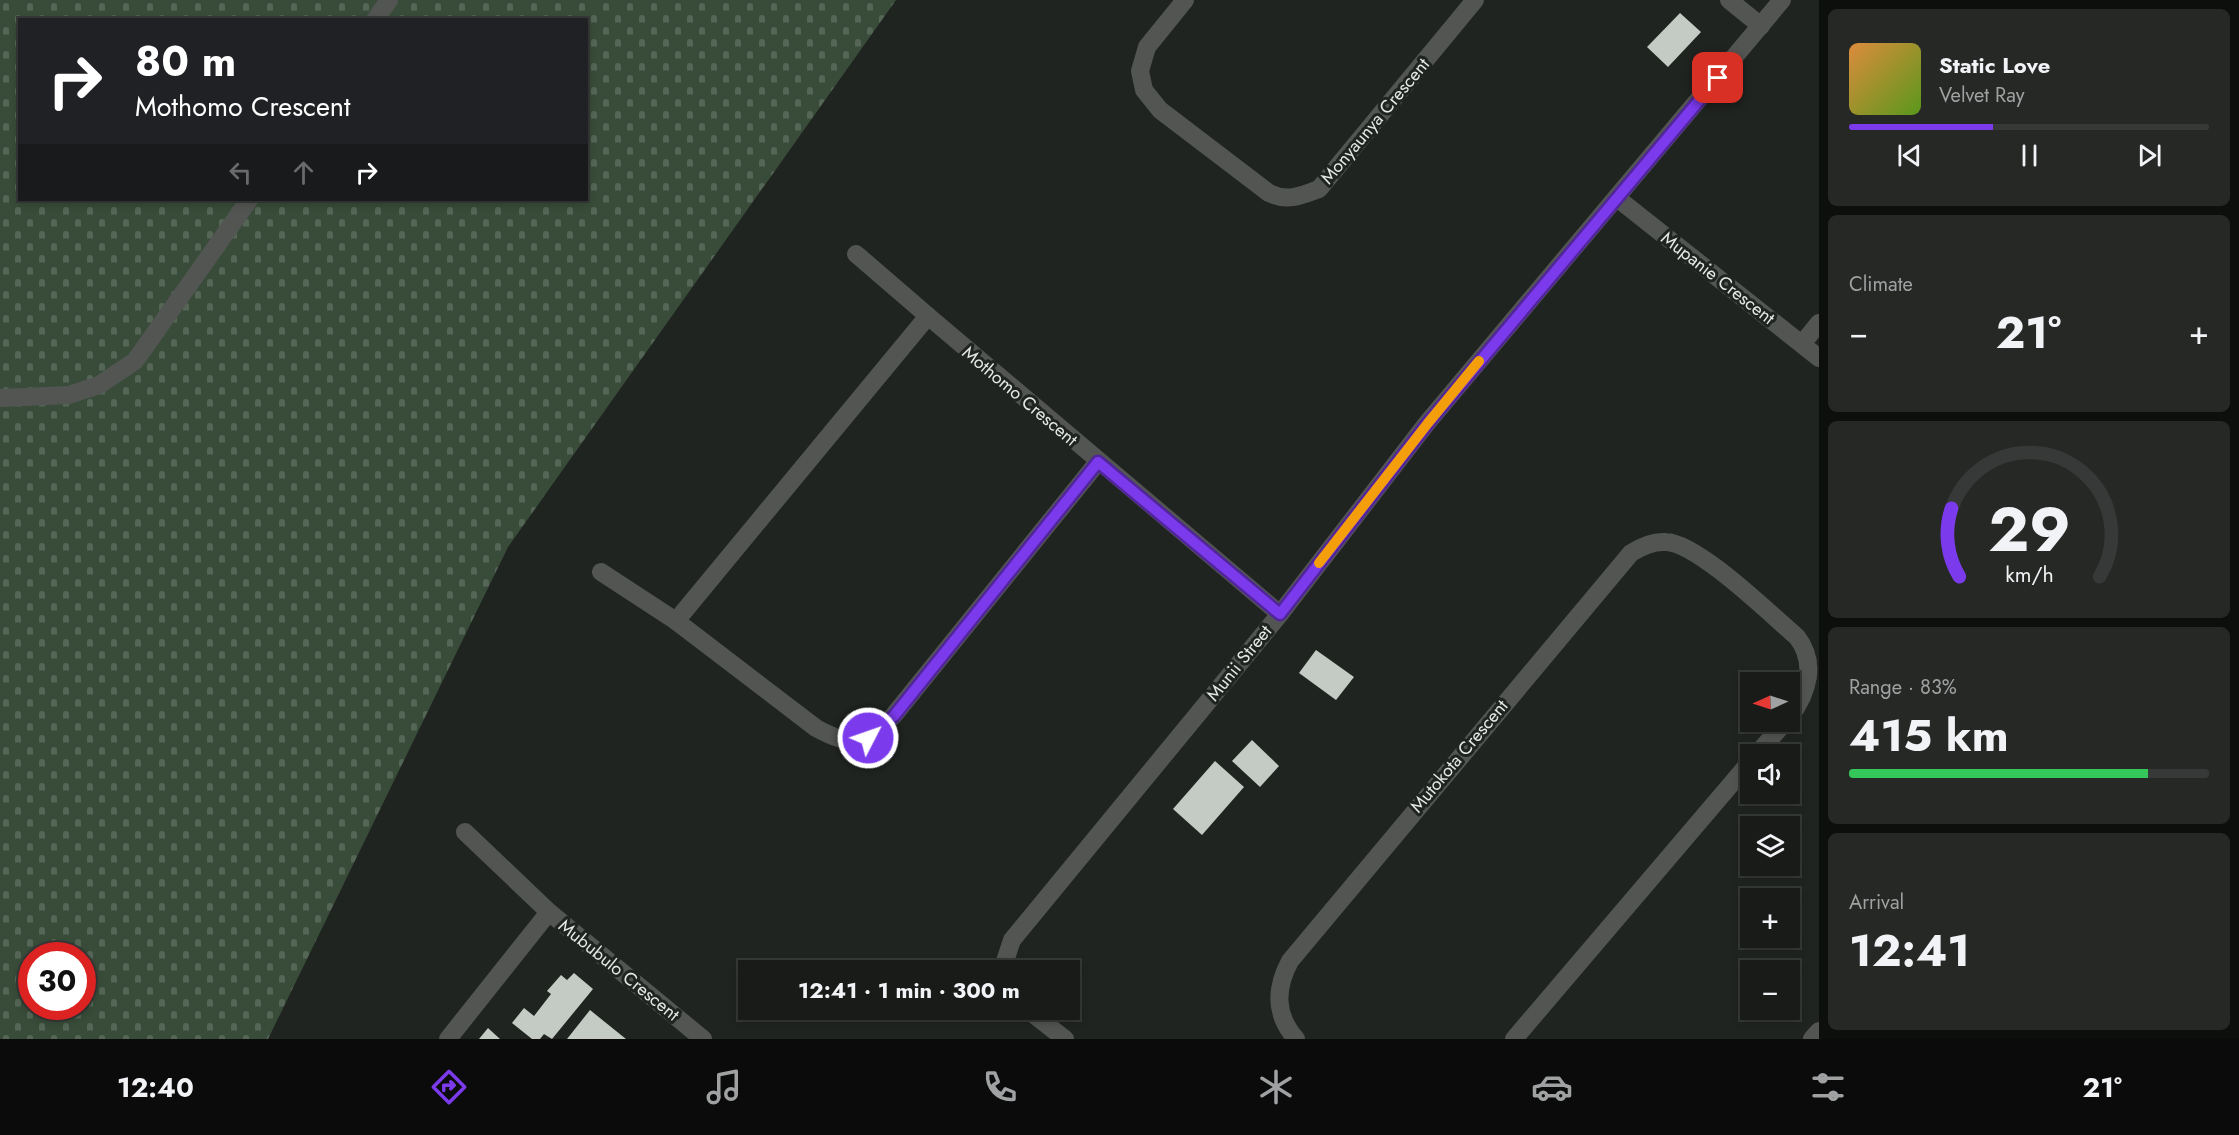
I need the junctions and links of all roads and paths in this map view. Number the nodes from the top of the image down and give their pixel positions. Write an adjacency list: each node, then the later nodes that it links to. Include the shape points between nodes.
1 (389, 0): 6 (street)
2 (1185, 0): 3 (street, Monyaunya Crescent, via 1147,47 1140,71 1144,90 1160,110 1279,198 1319,189)
3 (1475, 0)
4 (1729, 0): 7 (street)
5 (1782, 0): 7 (street, Munii Street)
6 (376, 18)
7 (1761, 26): 8 (street, Munii Street)
8 (1617, 198): 13 (street, Mupanie Crescent); 18 (street, Munii Street, via 1428,423)
9 (248, 201): 15 (street, via 135,362 99,385 69,395)
10 (856, 254): 11 (street, Mothomo Crescent)
11 (928, 316): 16 (street, Mothomo Crescent); 19 (street)
12 (1819, 322): 13 (street)
13 (1802, 344): 14 (street, Mupanie Crescent)
14 (1819, 358)
15 (0, 398)
16 (1098, 462): 18 (street, Mothomo Crescent); 19 (street, via 894,716 868,738 851,742 816,728)
17 (601, 572): 19 (street)
18 (1280, 614): 26 (street, Munii Street, via 1012,940)
19 (676, 621)
20 (1800, 700): 32 (street, Mutokota Crescent, via 1809,661 1797,637 1695,552 1667,542 1641,547 1620,562 1301,946 1284,973 1278,999 1281,1015)
21 (1776, 732): 22 (street)
22 (1766, 744)
23 (1740, 774): 33 (street)
24 (465, 832): 25 (street)
25 (549, 912): 29 (street, Mububulo Crescent); 30 (street, Mububulo Crescent)
26 (1005, 960)
27 (1041, 1020): 31 (street)
28 (1819, 1031): 34 (street)
29 (448, 1039)
30 (703, 1039)
31 (1065, 1039)
32 (1296, 1039)
33 (1514, 1039)
34 (1812, 1039)

